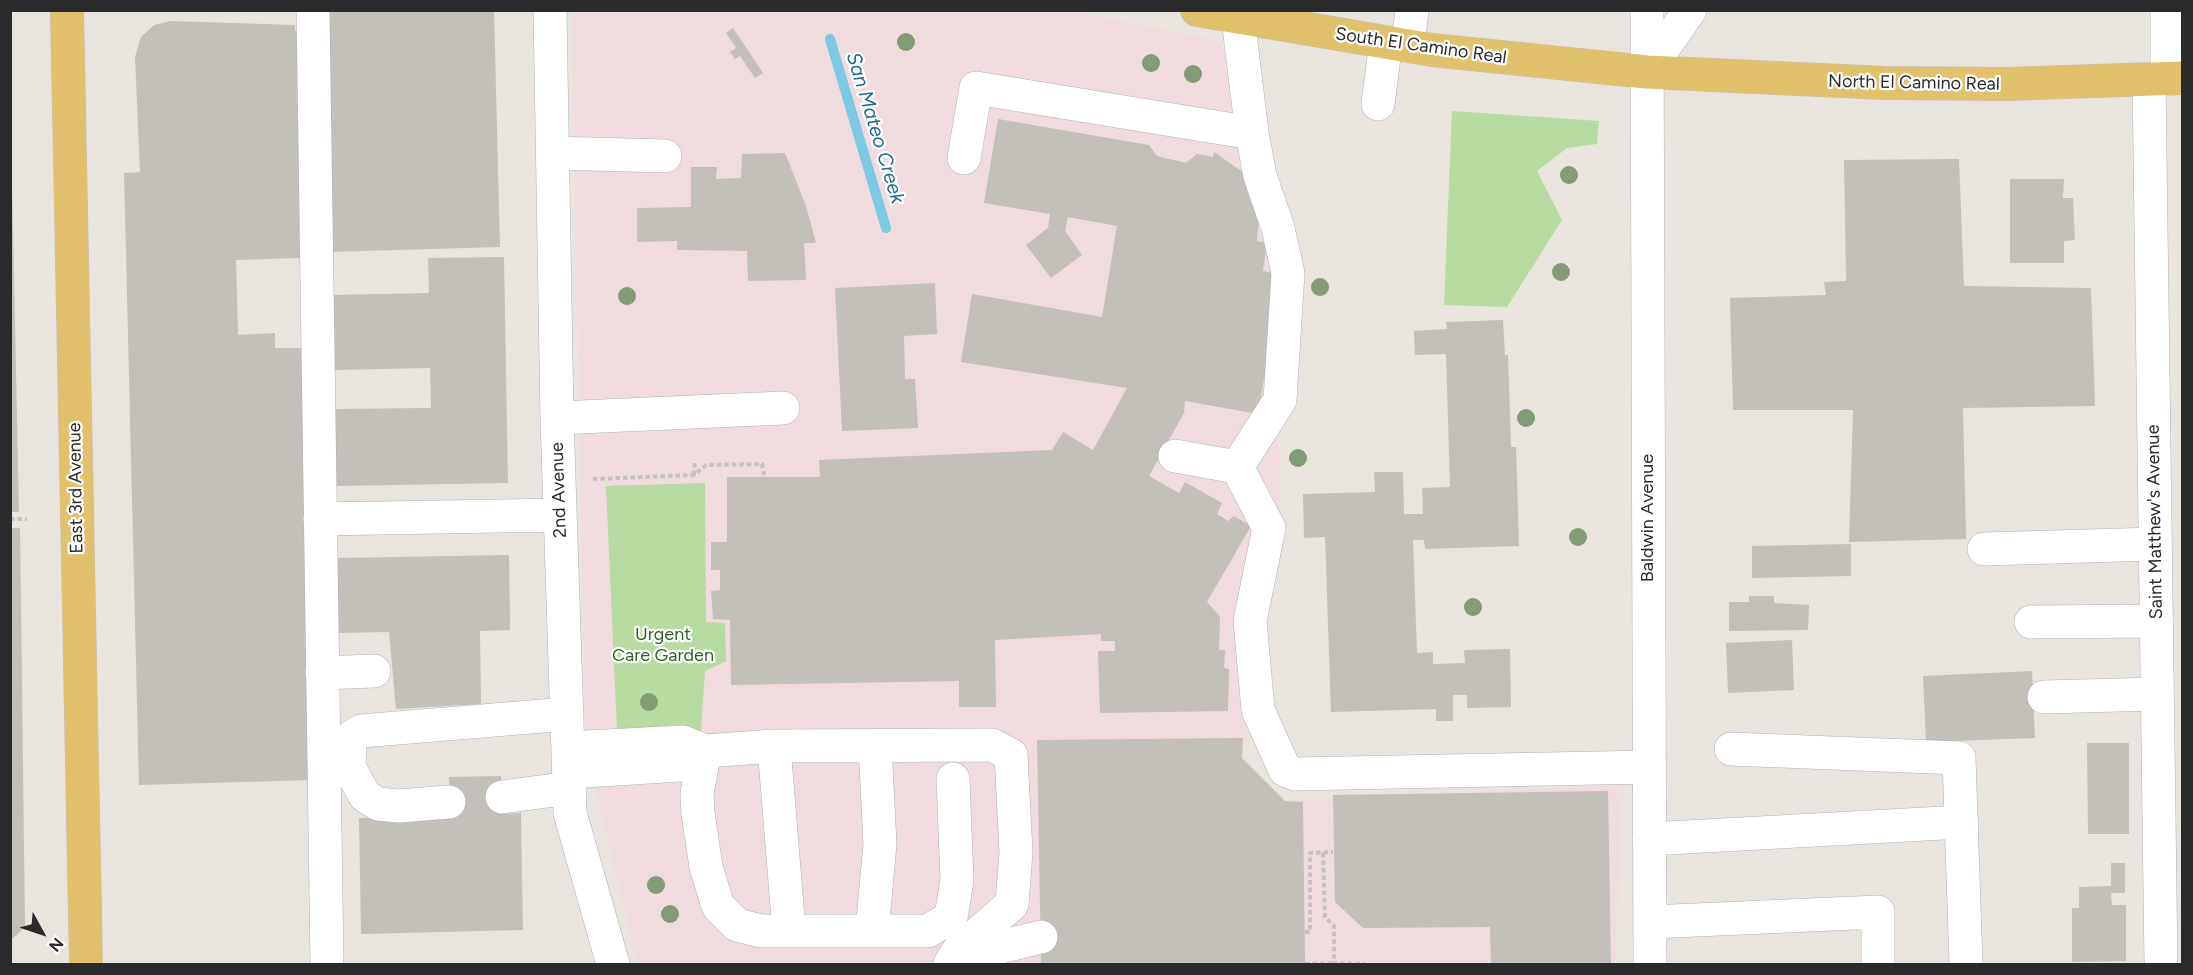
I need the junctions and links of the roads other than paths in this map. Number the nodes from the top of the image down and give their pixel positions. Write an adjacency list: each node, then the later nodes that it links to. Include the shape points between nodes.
1 (67, 10): 54 (main road, East 3rd Avenue)
2 (313, 10): 23 (street)
3 (550, 10): 15 (street, 2nd Avenue)
4 (1197, 10): 9 (main road, South El Camino Real)
5 (1412, 10): 10 (street)
6 (1647, 10): 11 (street, Baldwin Avenue)
7 (1690, 10): 11 (street)
8 (2167, 10): 12 (street, Saint Matthew's Avenue)
9 (1238, 18): 10 (main road, South El Camino Real); 14 (street)
10 (1397, 44): 11 (main road, South El Camino Real); 13 (street)
11 (1647, 72): 12 (main road, North El Camino Real, via 1885,83 2007,84); 40 (street, Baldwin Avenue)
12 (2166, 78): 24 (street, Saint Matthew's Avenue)
13 (1378, 104)
14 (1252, 133): 17 (street, via 976,88); 21 (street, via 1288,273 1280,400)
15 (553, 153): 16 (street); 19 (street, 2nd Avenue)
16 (665, 156)
17 (964, 158)
18 (783, 408): 19 (street)
19 (557, 418): 22 (street, 2nd Avenue)
20 (1175, 456): 21 (street)
21 (1237, 467): 40 (street, via 1269,528 1250,621 1258,710 1285,770 1295,774)
22 (560, 515): 23 (street); 32 (street, 2nd Avenue)
23 (320, 519): 29 (street)
24 (2155, 544): 25 (street); 26 (street, Saint Matthew's Avenue)
25 (1984, 549)
26 (2156, 621): 27 (street); 30 (street, Saint Matthew's Avenue)
27 (2031, 622)
28 (374, 671): 29 (street)
29 (322, 674): 33 (street)
30 (2157, 694): 31 (street); 43 (street, Saint Matthew's Avenue)
31 (2044, 697)
32 (567, 714): 34 (street); 41 (street, 2nd Avenue)
33 (323, 731): 34 (street); 55 (street)
34 (356, 733): 45 (street, via 350,738 349,767 365,796 378,804 399,806)
35 (875, 745): 36 (street); 37 (street); 51 (street, via 880,844)
36 (938, 745): 49 (street); 57 (street, via 992,745 1020,775 1011,904 958,951)
37 (774, 746): 39 (street); 50 (street)
38 (1731, 749): 46 (street, via 1959,758)
39 (705, 751): 41 (street, via 680,765); 50 (street, via 697,793 698,813 706,867 718,906 737,925 761,931)
40 (1649, 767): 47 (street, Baldwin Avenue)
41 (569, 769): 44 (street); 56 (street, 2nd Avenue, via 570,813)
42 (953, 779): 51 (street, via 957,880 951,917 928,931)
43 (2170, 793): 48 (street, Saint Matthew's Avenue)
44 (502, 797)
45 (450, 802)
46 (1962, 822): 47 (street); 60 (street)
47 (1649, 839): 53 (street, Baldwin Avenue)
48 (2171, 848): 61 (street, Saint Matthew's Avenue)
49 (938, 890)
50 (789, 931): 51 (street)
51 (872, 931)
52 (1041, 937): 58 (street, via 976,953)
53 (1656, 951): 59 (street, via 1878,912)
54 (86, 964)
55 (327, 964)
56 (613, 964)
57 (950, 964)
58 (967, 964)
59 (1878, 964)
60 (1966, 964)
61 (2161, 964)

